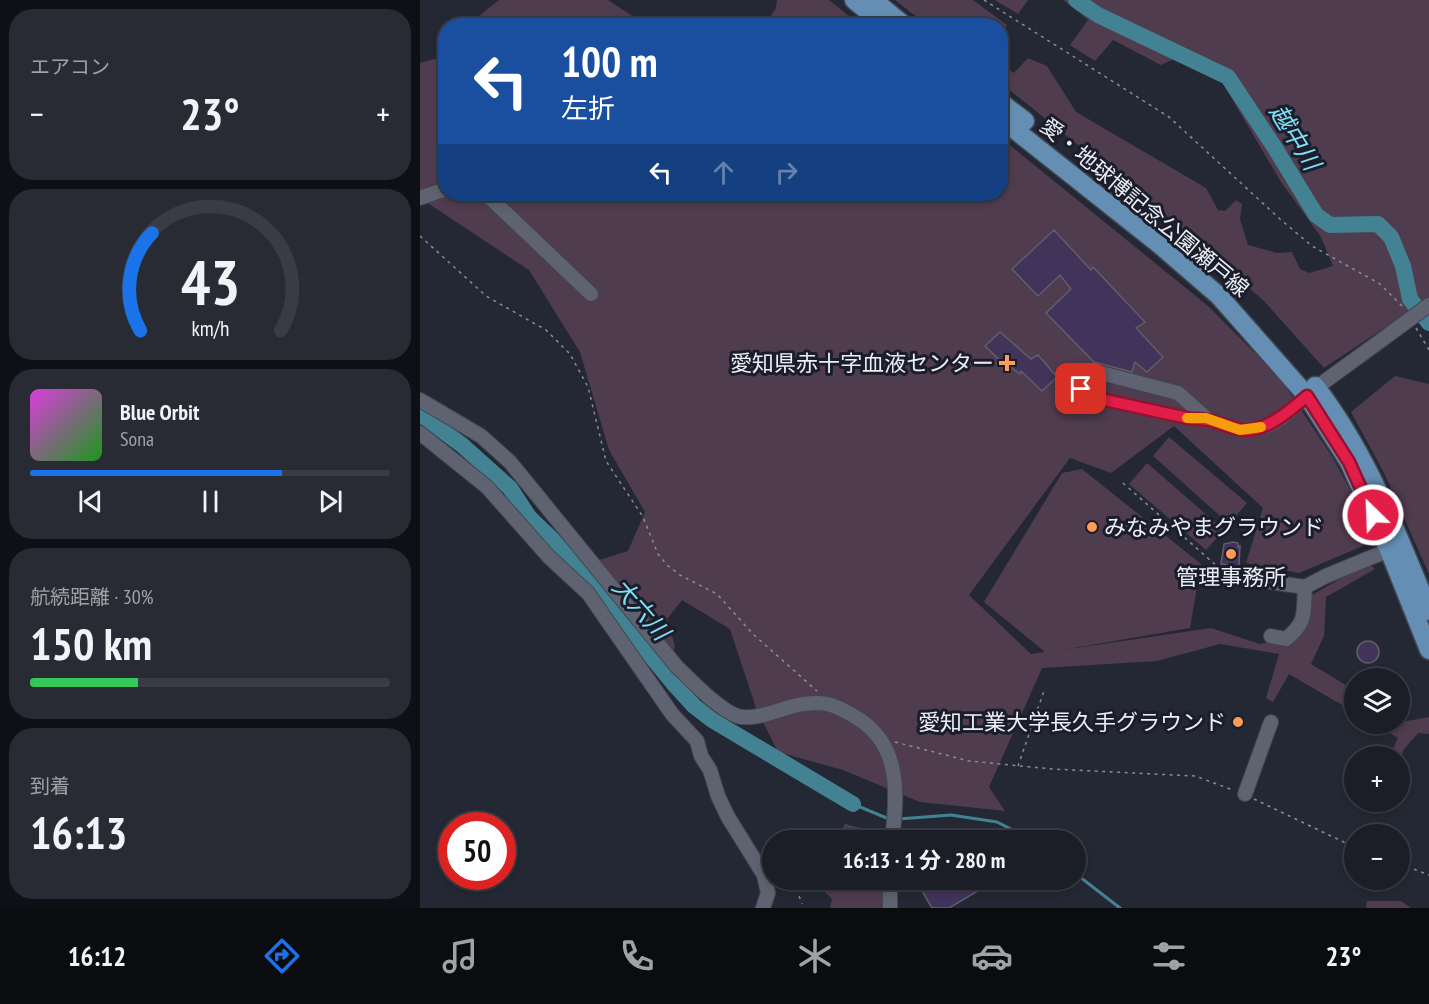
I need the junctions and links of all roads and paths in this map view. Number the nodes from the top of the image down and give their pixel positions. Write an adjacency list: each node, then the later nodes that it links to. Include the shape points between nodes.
1 (854, 0): 4 (main road)
2 (873, 0): 5 (main road)
3 (984, 0): 14 (path, via 1170,117 1312,246 1380,284)
4 (876, 18)
5 (895, 18)
6 (1008, 108): 17 (main road, 愛・地球博記念公園瀬戸線, via 1227,287)
7 (1008, 124): 17 (main road, 愛・地球博記念公園瀬戸線, via 1219,296)
8 (438, 192): 9 (street)
9 (420, 198)
10 (493, 201): 12 (street)
11 (420, 236): 29 (path, via 486,296 546,330 570,354 588,387 606,461 643,517 658,554 680,575 717,594 753,634)
12 (591, 294)
13 (1429, 305): 17 (street, bridge)
14 (1407, 313)
15 (1413, 323): 16 (path)
16 (1429, 350)
17 (1312, 392): 19 (street, via 1282,417 1259,428 1240,430); 22 (main road, 愛・地球博記念公園瀬戸線); 25 (main road, 愛・地球博記念公園瀬戸線, via 1361,456)
18 (420, 400): 29 (street, via 481,436 510,462 677,667 722,706 737,716 751,717 805,704)
19 (1206, 418): 19 (street, via 1192,419 1091,397 1081,389 1082,376 1093,370 1178,393)
20 (420, 433): 41 (street, via 487,487 549,557 588,593 672,714 697,741 728,817 764,875 768,893)
21 (1123, 483): 23 (path)
22 (1389, 550): 24 (street); 27 (main road, 愛・地球博記念公園瀬戸線)
23 (1229, 576): 24 (street)
24 (1305, 588): 26 (street, via 1299,628 1286,639)
25 (1429, 611)
26 (1271, 636)
27 (1429, 650)
28 (1045, 688): 32 (path)
29 (831, 704): 31 (street, via 860,719)
30 (1271, 722): 33 (street)
31 (882, 740): 32 (path, via 969,761); 34 (street, via 893,764)
32 (1017, 766): 33 (path, via 1194,776)
33 (1245, 794): 35 (path)
34 (893, 830)
35 (1344, 842)
36 (1410, 868): 37 (path)
37 (1429, 875)
38 (797, 890): 40 (path)
39 (890, 890): 42 (street)
40 (802, 904)
41 (763, 908)
42 (890, 908)

